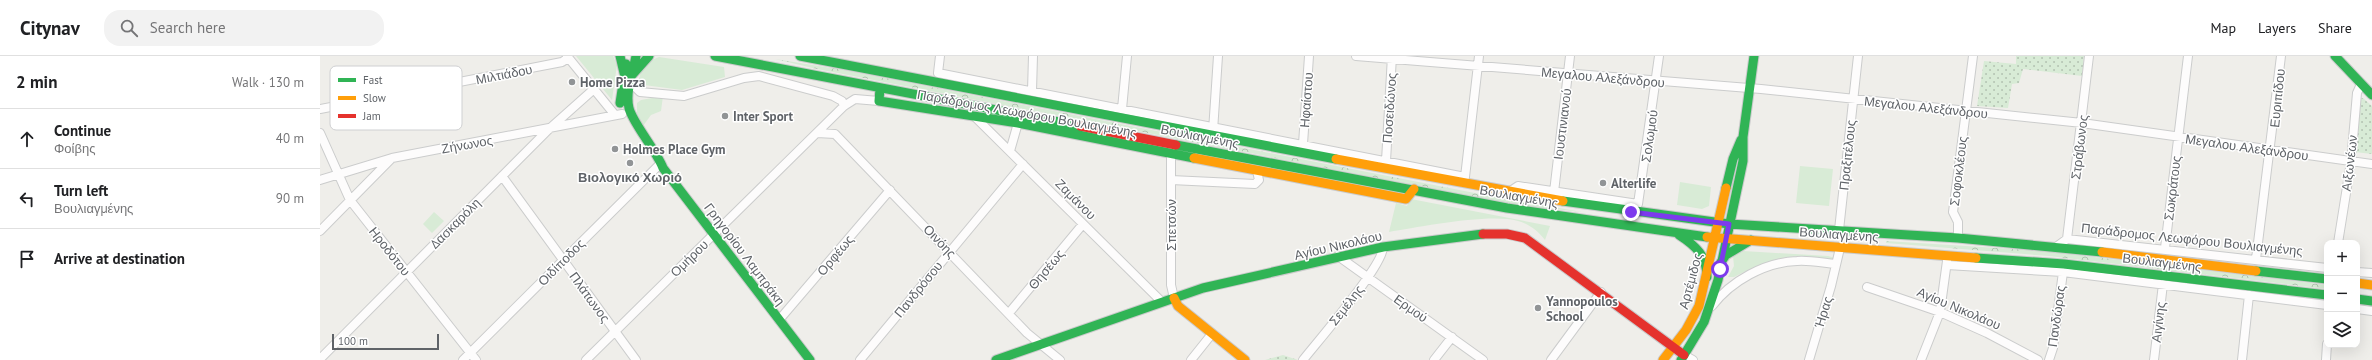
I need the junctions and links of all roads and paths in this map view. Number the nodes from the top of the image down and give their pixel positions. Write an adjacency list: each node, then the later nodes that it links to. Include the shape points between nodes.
1 (620, 56): 30 (main road)
2 (628, 56): 30 (main road, Γρηγορίου Λαμπράκη)
3 (636, 56): 30 (main road, Γρηγορίου Λαμπράκη)
4 (649, 56): 30 (main road)
5 (715, 56): 26 (main road, Βουλιαγμένης)
6 (800, 56): 25 (main road, Βουλιαγμένης)
7 (940, 56): 37 (street, via 938,73)
8 (1033, 56): 37 (street)
9 (1126, 56): 44 (street)
10 (1218, 56): 52 (street)
11 (1309, 56): 58 (street, Ηφαίστου)
12 (1356, 56): 24 (street, Μεγαλου Αλεξάνδρου)
13 (1479, 56): 27 (street)
14 (1570, 56): 28 (street, Ιουστινιανού)
15 (1659, 56): 32 (street, Σολωμού)
16 (1754, 56): 35 (main road)
17 (1858, 56): 41 (street, Πραξιτέλους)
18 (1973, 56): 46 (street, Σοφοκλέους)
19 (2090, 56): 50 (street, Στράβωνος)
20 (2188, 56): 56 (street, Σωκράτους)
21 (2281, 56): 60 (street, Ευριπίδου)
22 (2335, 56): 33 (main road)
23 (568, 57): 31 (street, Μιλτιάδου, via 562,62); 36 (street, Γρηγορίου Λαμπράκη)
24 (1392, 57): 27 (street, Μεγαλου Αλεξάνδρου); 64 (street, Ποσειδώνος)
25 (846, 60): 52 (main road, Βουλιαγμένης)
26 (760, 64): 29 (street); 34 (main road, Βουλιαγμένης)
27 (1478, 66): 28 (street, Μεγαλου Αλεξάνδρου); 64 (street, via 1465,177)
28 (1568, 74): 32 (street, Μεγαλου Αλεξάνδρου); 78 (street, Ιουστινιανού)
29 (758, 76): 38 (street, via 684,96); 42 (street, via 833,96 842,101)
30 (629, 77): 38 (street, via 636,90); 47 (main road, Γρηγορίου Λαμπράκη, via 620,95)
31 (462, 81)
32 (1656, 82): 35 (street, Μεγαλου Αλεξάνδρου); 80 (street, Σολωμού, via 1640,201 1635,205)
33 (2361, 84): 39 (main road); 66 (street, Αιξωνέων, via 2357,93)
34 (880, 88): 40 (main road); 62 (main road, Βουλιαγμένης)
35 (1750, 88): 41 (street, Μεγαλου Αλεξάνδρου); 55 (main road)
36 (594, 89): 47 (street, Γρηγορίου Λαμπράκη); 51 (street, Δασκαρόλη)
37 (1032, 91): 44 (street)
38 (646, 93): 47 (street, via 636,98)
39 (2372, 95)
40 (879, 100): 42 (street, via 855,99); 48 (main road, Παράδρομος Λεωφόρου Βουλιαγμένης)
41 (1853, 100): 46 (street, Μεγαλου Αλεξάνδρου); 85 (street, Πραξιτέλους)
42 (844, 106): 54 (street, Ομήρου)
43 (330, 107): 45 (street, Μιλτιάδου)
44 (1122, 108): 52 (street)
45 (320, 109)
46 (1966, 112): 50 (street, Μεγαλου Αλεξάνδρου); 91 (street, Σοφοκλέους, via 1952,212 1958,222)
47 (622, 113): 51 (street, Ζήνωνος); 67 (main road, Γρηγορίου Λαμπράκη, via 658,155)
48 (973, 114): 49 (main road, Παράδρομος Λεωφόρου Βουλιαγμένης); 59 (street, Ζαμάνου)
49 (1018, 123): 59 (street); 61 (main road, Παράδρομος Λεωφόρου Βουλιαγμένης)
50 (2082, 123): 56 (street, Μεγαλου Αλεξάνδρου); 92 (street, Στράβωνος)
51 (548, 130): 63 (street, Ζήνωνος); 72 (street, Δασκαρόλη)
52 (1213, 131): 57 (main road, Βουλιαγμένης)
53 (320, 133): 71 (street, Ηροδότου)
54 (817, 133): 76 (street, Οινόης, via 835,134); 87 (street, Ομήρου)
55 (1743, 137): 82 (main road, Αρτέμιδος, via 1733,159); 84 (main road, via 1743,161)
56 (2179, 137): 60 (street, Μεγαλου Αλεξάνδρου); 99 (street, Σωκράτους)
57 (1269, 142): 58 (street); 65 (main road, Βουλιαγμένης)
58 (1303, 144): 65 (street)
59 (1010, 151): 68 (street, Ζαμάνου)
60 (2271, 151): 66 (street, Μεγαλου Αλεξάνδρου); 104 (street, Ευριπίδου)
61 (1171, 153): 62 (main road, Παράδρομος Λεωφόρου Βουλιαγμένης); 74 (street, Σπετσών)
62 (1201, 154): 70 (main road, Παράδρομος Λεωφόρου Βουλιαγμένης); 75 (main road, Βουλιαγμένης)
63 (392, 158): 71 (street, Ζήνωνος); 79 (street)
64 (1386, 161): 65 (street)
65 (1371, 162): 77 (main road, Βουλιαγμένης)
66 (2351, 162): 69 (street, Μεγαλου Αλεξάνδρου); 94 (street, Αιξωνέων)
67 (660, 164): 87 (main road, Γρηγορίου Λαμπράκη); 105 (street, Οιδίποδος)
68 (1023, 164): 83 (street, Ζαμάνου); 100 (street, Πανδρόσου)
69 (2372, 164)
70 (1257, 171): 74 (street, via 1259,180 1255,184); 75 (main road, Παράδρομος Λεωφόρου Βουλιαγμένης, via 1406,199)
71 (338, 175): 73 (street, Ζήνωνος); 79 (street, Ηροδότου)
72 (502, 176): 105 (street, Πλάτωνος); 112 (street, Δασκαρόλη)
73 (320, 180)
74 (1171, 180): 125 (street, Σπετσών, via 1171,285)
75 (1414, 189): 88 (main road, Βουλιαγμένης, via 1507,208)
76 (890, 190): 100 (street, Οινόης); 135 (street, Ορφέως)
77 (1510, 192): 78 (street, Σολωμού, via 1518,186); 81 (main road, Βουλιαγμένης)
78 (1554, 192): 80 (street, Σολωμού)
79 (350, 200): 86 (street); 112 (street, Ηροδότου)
80 (1614, 202): 81 (main road)
81 (1631, 212): 82 (main road, Βουλιαγμένης)
82 (1718, 222): 84 (main road, Βουλιαγμένης); 89 (main road, Αρτέμιδος)
83 (1083, 224): 127 (street, Ζαμάνου); 134 (street, Θησέως)
84 (1729, 224): 85 (main road, Βουλιαγμένης); 90 (main road)
85 (1839, 230): 91 (main road, Βουλιαγμένης)
86 (320, 231)
87 (714, 234): 135 (main road, Γρηγορίου Λαμπράκη); 136 (street, Ομήρου)
88 (1678, 234): 89 (main road, Βουλιαγμένης); 115 (main road, via 1701,250 1708,265)
89 (1715, 237): 90 (main road, Βουλιαγμένης); 115 (main road, Αρτέμιδος)
90 (1726, 238): 93 (main road, Βουλιαγμένης); 107 (main road)
91 (1958, 238): 97 (main road, Βουλιαγμένης)
92 (2067, 239): 95 (street, Παράδρομος Λεωφόρου Βουλιαγμένης); 97 (street, Παράδρομος Λεωφόρου Βουλιαγμένης)
93 (1750, 240): 98 (main road, Βουλιαγμένης); 107 (main road, via 1726,255)
94 (2338, 240)
95 (2118, 244): 99 (street, Παράδρομος Λεωφόρου Βουλιαγμένης); 102 (main road)
96 (1383, 247): 103 (main road, Αγίου Νικολάου); 114 (street, Σεμέλης, via 1383,254); 122 (main road, Αγίου Νικολάου, via 1484,234 1507,234 1525,238)
97 (2056, 247): 102 (main road, Βουλιαγμένης)
98 (1840, 248): 101 (main road, Βουλιαγμένης); 106 (street, Ήρας)
99 (2165, 248): 104 (street, Παράδρομος Λεωφόρου Βουλιαγμένης)
100 (950, 251): 134 (street, Οινόης); 150 (street, Πανδρόσου)
101 (1947, 254): 108 (street); 124 (main road, Βουλιαγμένης, via 2064,264)
102 (2130, 255): 116 (main road, Βουλιαγμένης)
103 (1338, 256): 114 (street, Ερμού); 125 (main road, Αγίου Νικολάου, via 1204,288)
104 (2256, 259): 109 (street, Παράδρομος Λεωφόρου Βουλιαγμένης)
105 (563, 260): 136 (street, Πλάτωνος); 142 (street, Οιδίποδος)
106 (1836, 264): 117 (street, via 1786,262); 161 (street, Ήρας)
107 (1720, 265): 117 (street, via 1725,279); 131 (main road)
108 (1947, 265): 110 (street); 133 (street)
109 (2324, 268)
110 (2062, 272): 119 (street); 164 (street, Πανδώρας, via 2053,348)
111 (2360, 272): 113 (street)
112 (406, 273): 142 (street, Ηροδότου); 144 (street, Δασκαρόλη)
113 (2372, 273)
114 (1367, 277): 138 (street, Ερμού); 155 (street, Σεμέλης)
115 (1707, 277): 140 (main road, Αρτέμιδος, via 1693,319)
116 (2324, 279)
117 (1735, 283): 131 (street)
118 (2360, 283): 120 (main road)
119 (2163, 284): 123 (street); 165 (street, Αιγίνης)
120 (2372, 285)
121 (1867, 287): 133 (street, Αγίου Νικολάου)
122 (1601, 292): 140 (main road, Αγίου Νικολάου); 158 (street)
123 (2249, 295): 129 (street); 166 (street)
124 (2324, 296)
125 (1174, 298): 127 (main road, Αγίου Νικολάου); 137 (main road, via 1178,306)
126 (2360, 299): 128 (main road)
127 (1161, 301): 139 (main road, Αγίου Νικολάου)
128 (2372, 301)
129 (2324, 305)
130 (2360, 308): 132 (street)
131 (1710, 309): 143 (main road)
132 (2372, 310)
133 (1940, 312): 162 (street); 163 (street, Αγίου Νικολάου)
134 (1009, 313): 139 (street, Οινόης)
135 (779, 320): 149 (main road, Γρηγορίου Λαμπράκη)
136 (615, 331): 147 (street, Ομήρου); 148 (street, Πλάτωνος)
137 (1211, 335): 153 (street); 154 (main road)
138 (1452, 337): 156 (street); 157 (street, Ερμού)
139 (1039, 344): 151 (main road, Αγίου Νικολάου); 152 (street, Οινόης)
140 (1673, 347): 143 (main road, Αγίου Νικολάου); 159 (main road, Αρτέμιδος)
141 (2327, 348): 167 (street)
142 (471, 353): 145 (street, Οιδίποδος); 146 (street, Ηροδότου)
143 (1683, 358): 160 (street)
144 (320, 359)
145 (463, 360)
146 (476, 360)
147 (586, 360)
148 (636, 360)
149 (810, 360)
150 (860, 360)
151 (996, 360)
152 (1060, 360)
153 (1191, 360)
154 (1244, 360)
155 (1303, 360)
156 (1434, 360)
157 (1484, 360)
158 (1551, 360)
159 (1663, 360)
160 (1693, 360)
161 (1809, 360)
162 (1921, 360)
163 (2038, 360)
164 (2049, 360)
165 (2154, 360)
166 (2242, 360)
167 (2326, 360)

